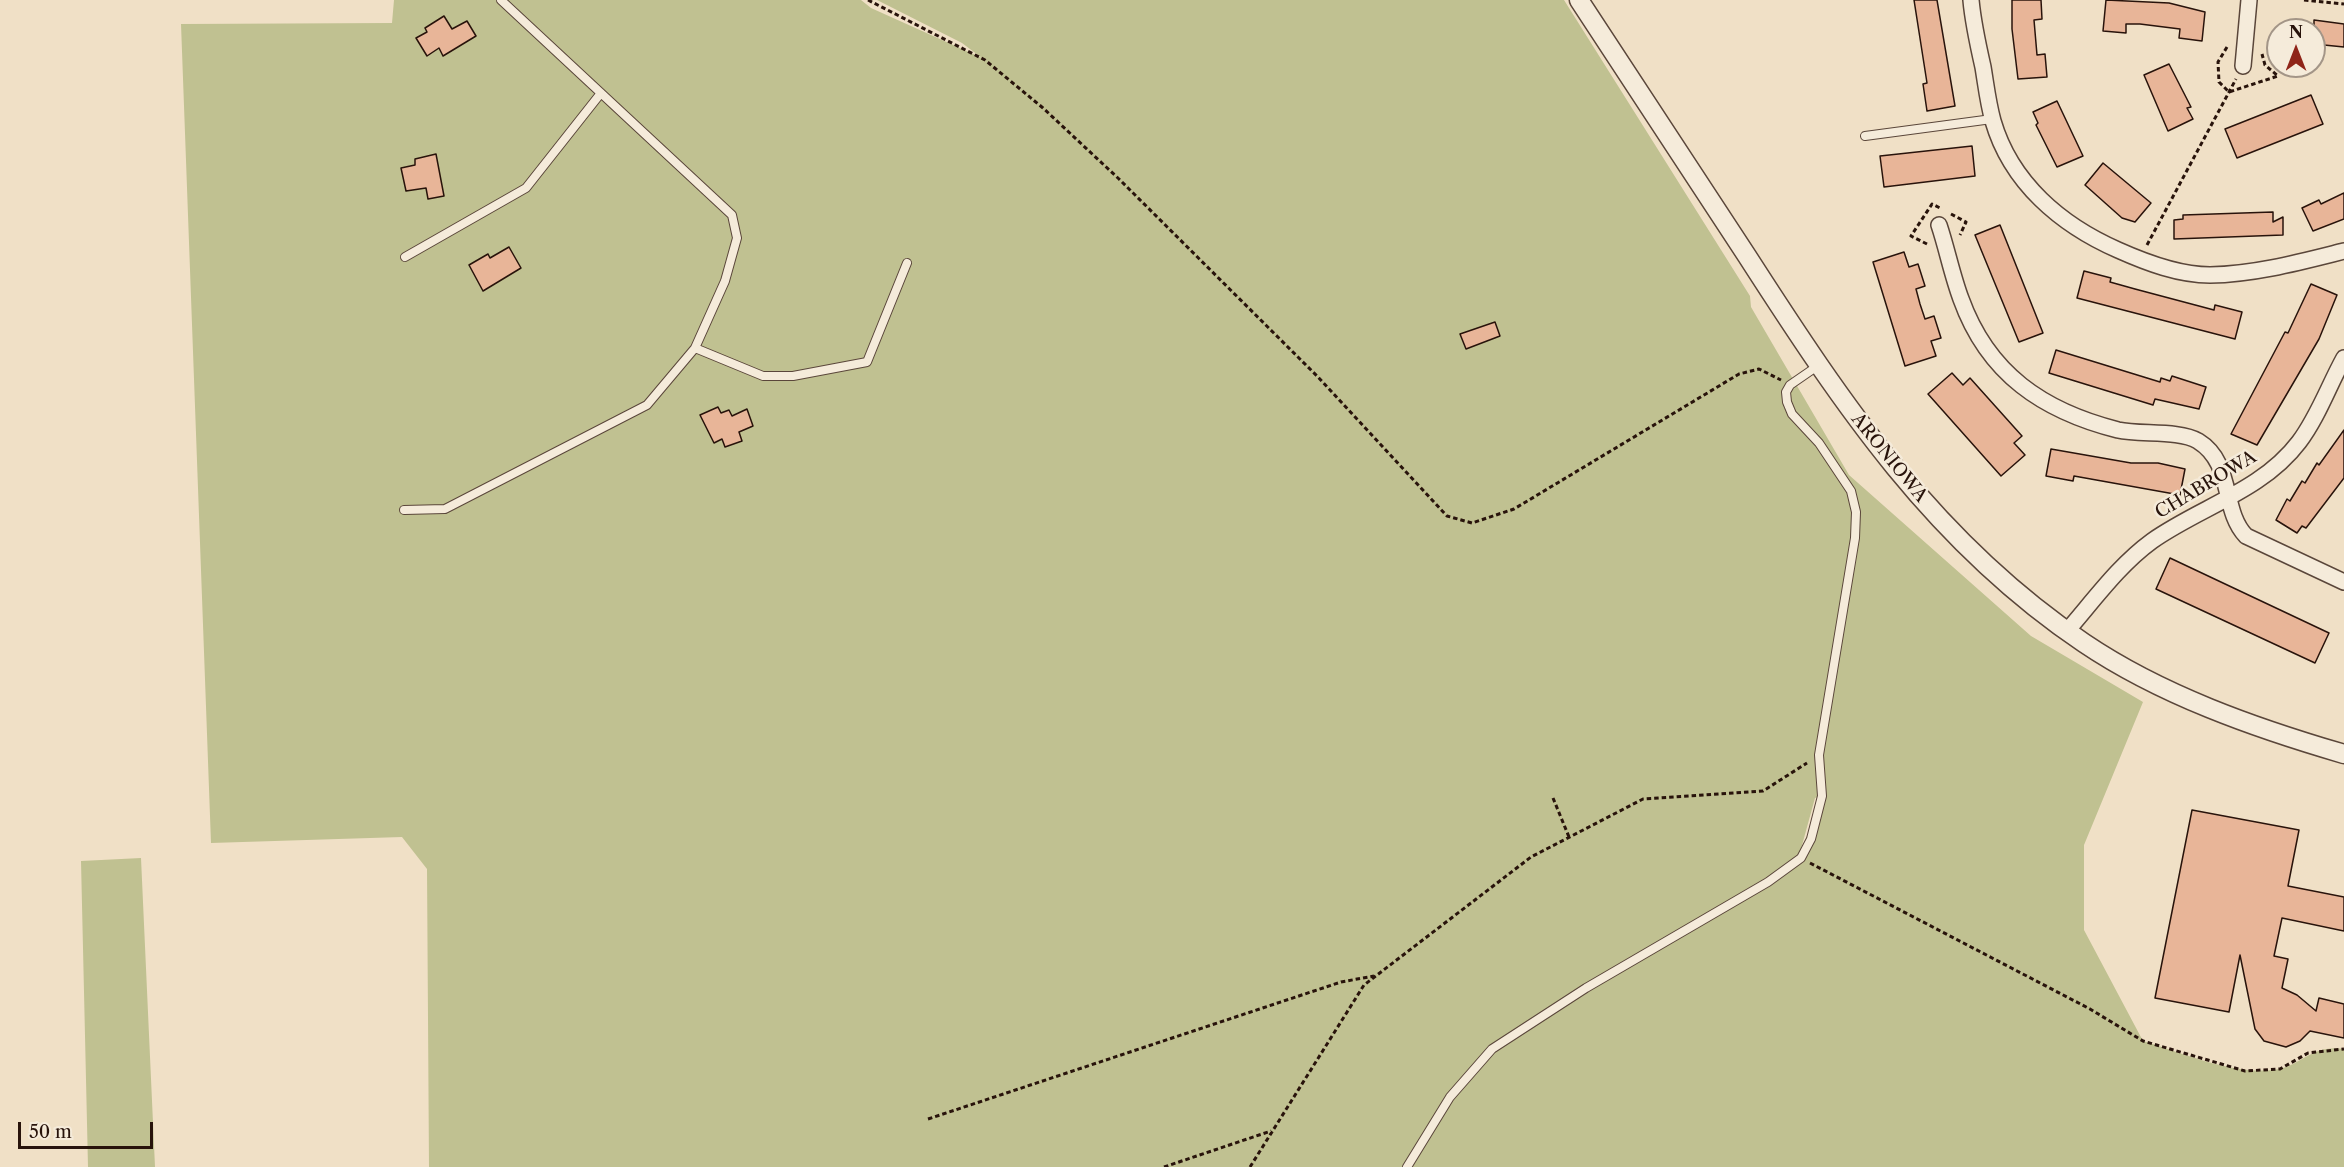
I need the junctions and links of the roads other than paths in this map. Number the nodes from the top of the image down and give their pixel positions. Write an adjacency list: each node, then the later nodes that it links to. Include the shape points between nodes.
1 (501, 0): 6 (lane)
2 (1579, 0): 15 (street, ARONIOWA)
3 (1971, 0): 7 (street)
4 (2249, 0): 5 (street)
5 (2243, 66)
6 (601, 93): 11 (lane, via 526,188); 13 (lane, via 732,215 737,238 724,281)
7 (1992, 119): 8 (lane); 10 (street, via 2013,166 2037,197 2085,234 2139,260 2208,275 2277,268)
8 (1864, 136)
9 (1939, 225): 16 (street, via 1972,325 1990,354 2018,386 2061,412 2096,424 2197,440 2207,448 2227,482)
10 (2344, 251)
11 (405, 257)
12 (907, 263): 13 (lane, via 867,362 793,376 763,376)
13 (695, 348): 17 (lane, via 647,405 445,509)
14 (2344, 358): 16 (street, CHABROWA, via 2298,443 2256,482)
15 (1819, 365): 19 (street, ARONIOWA, via 1860,425 1914,492 2001,579); 21 (lane, via 1786,392 1792,414 1843,475 1856,512 1819,755 1822,796 1811,838 1801,858 1768,882 1500,1042 1482,1057 1450,1097)
16 (2230, 498): 18 (street, via 2232,514 2246,536); 19 (street, CHABROWA, via 2182,520 2150,543 2117,572)
17 (404, 510)
18 (2344, 582)
19 (2067, 631): 20 (street, ARONIOWA, via 2160,685 2272,731)
20 (2344, 754)
21 (1407, 1167)

